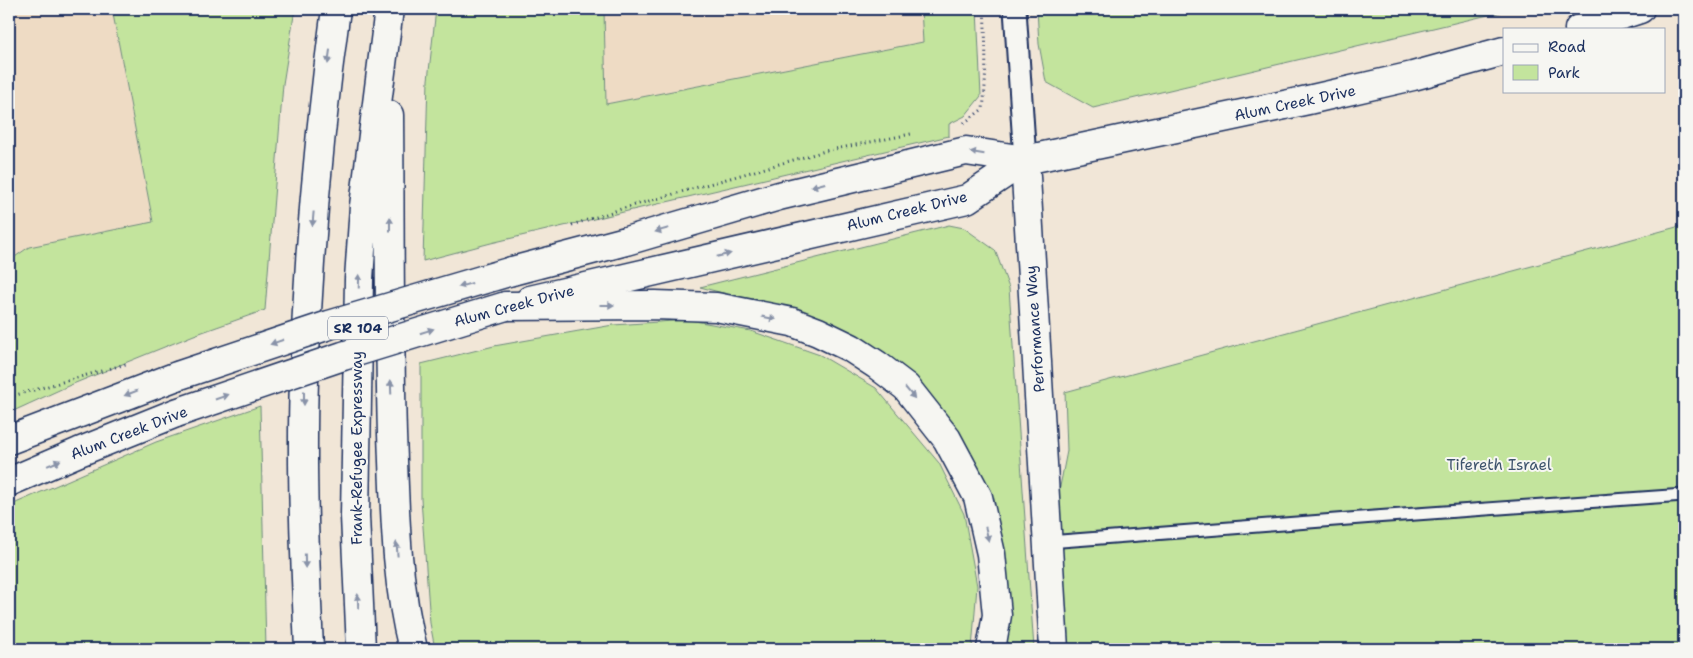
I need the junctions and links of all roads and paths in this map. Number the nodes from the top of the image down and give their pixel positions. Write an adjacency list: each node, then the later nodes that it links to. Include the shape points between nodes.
1 (336, 9): 19 (main road, SR 104, one-way to 19, via 325,88 308,288 303,465)
2 (389, 9): 20 (main road, Frank-Refugee Expressway / SR 104, one-way to 2, via 355,516 359,279 364,206); 21 (main road, one-way to 2, via 403,602 395,526 390,351)
3 (984, 9): 8 (path, via 987,54 983,109 964,123)
4 (1015, 9): 10 (street, Performance Way)
5 (1640, 9): 6 (main road)
6 (1582, 28)
7 (1503, 52): 10 (main road, Alum Creek Drive, via 1317,98)
8 (955, 125)
9 (918, 132): 11 (path, via 826,151)
10 (1025, 160): 12 (main road, Alum Creek Drive, one-way to 10, via 967,199); 15 (main road, Alum Creek Drive, one-way to 15, bridge, via 966,151 789,193 328,324 177,376); 18 (main road, Performance Way)
11 (567, 226)
12 (506, 306): 16 (main road, Alum Creek Drive, one-way to 12, bridge, via 176,413 343,356); 22 (main road, one-way to 22, via 716,308 792,322 851,348 877,365 906,387 947,439 978,497 992,554 997,615)
13 (131, 363): 14 (path)
14 (9, 397)
15 (9, 440)
16 (9, 482)
17 (1684, 495): 18 (lane)
18 (1048, 542): 23 (main road, Performance Way)
19 (309, 649)
20 (361, 649)
21 (413, 649)
22 (991, 649)
23 (1054, 649)

